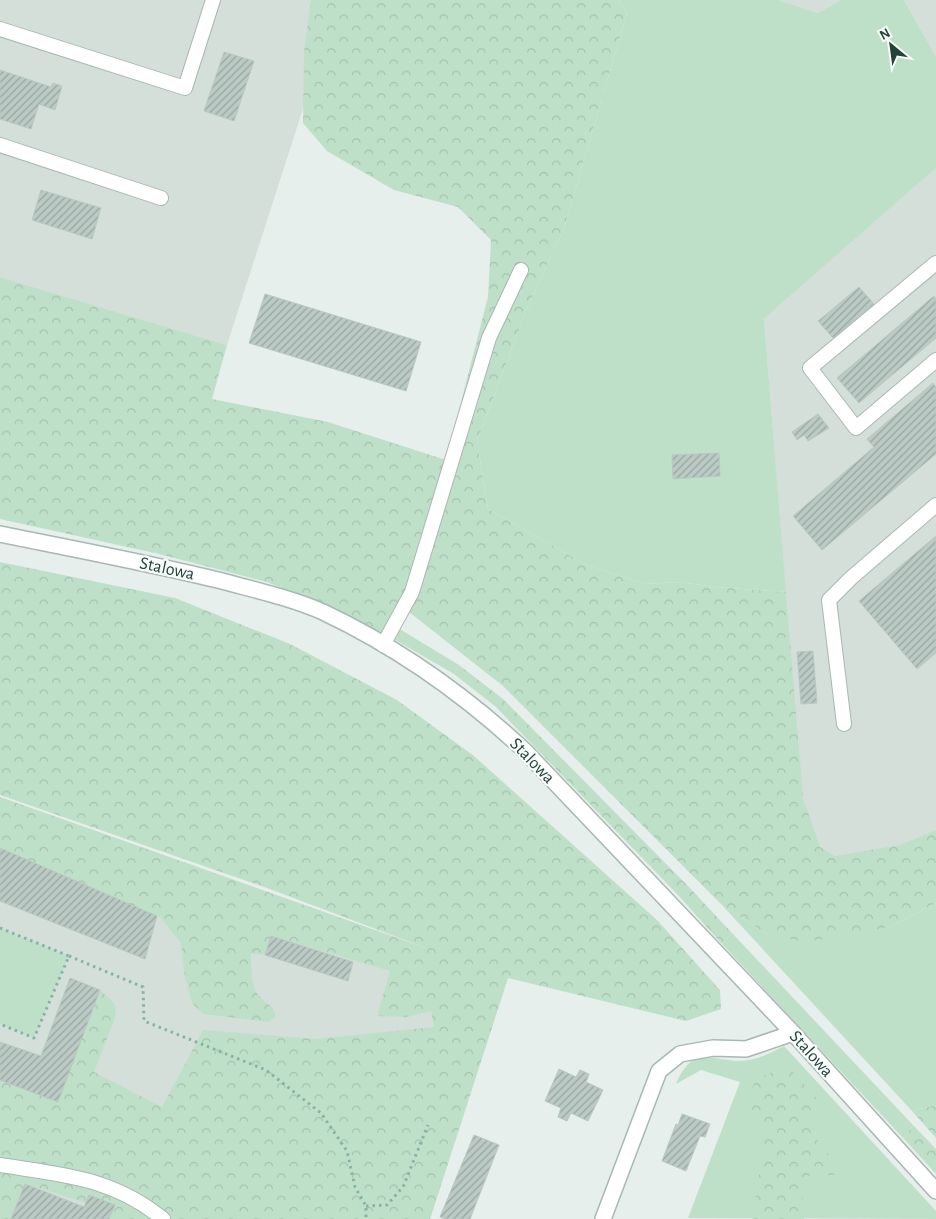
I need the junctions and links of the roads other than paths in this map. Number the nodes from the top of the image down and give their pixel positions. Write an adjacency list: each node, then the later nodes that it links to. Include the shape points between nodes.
1 (214, 0): 2 (lane, via 185,88)
2 (0, 29)
3 (0, 145): 4 (lane)
4 (162, 198)
5 (936, 263): 7 (lane, via 810,368 856,428)
6 (521, 270): 10 (lane, via 488,338 412,592)
7 (936, 360)
8 (936, 505): 11 (lane, via 829,600)
9 (0, 534): 10 (street, Stalowa, via 263,592 322,612)
10 (383, 645): 12 (street, Stalowa, via 444,684 490,719 524,751)
11 (844, 724)
12 (793, 1033): 14 (street, Stalowa); 16 (street, via 746,1050 713,1048 680,1054 659,1071)
13 (0, 1165): 15 (lane, via 92,1180 116,1188)
14 (936, 1191)
15 (163, 1219)
16 (603, 1219)

